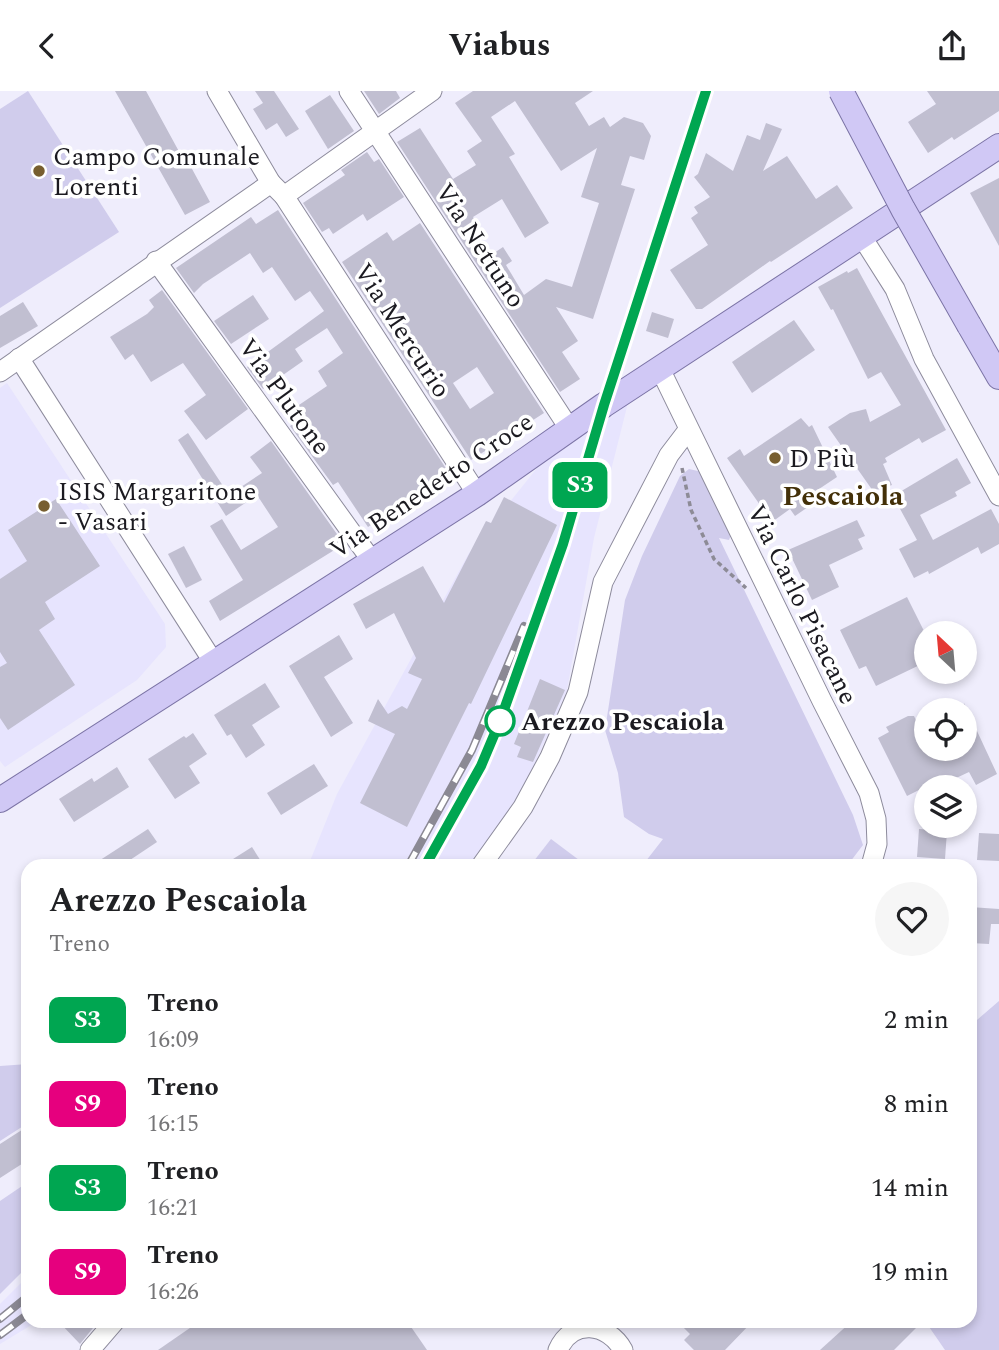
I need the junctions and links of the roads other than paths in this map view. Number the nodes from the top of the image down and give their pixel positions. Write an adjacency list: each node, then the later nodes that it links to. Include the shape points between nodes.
1 (217, 91): 7 (street, Via Mercurio)
2 (349, 91): 5 (street, Via Nettuno)
3 (432, 91): 5 (street)
4 (841, 91): 13 (main road, bridge)
5 (375, 131): 7 (street); 14 (street, Via Nettuno)
6 (999, 146): 8 (main road, Via Benedetto Croce)
7 (277, 189): 9 (street); 16 (street, Via Mercurio)
8 (862, 237): 11 (main road, Via Benedetto Croce); 17 (street, via 895,289 924,359)
9 (156, 261): 10 (street); 18 (street, Via Plutone)
10 (19, 359): 12 (street); 19 (street)
11 (660, 369): 14 (main road, Via Benedetto Croce); 15 (street, Via Carlo Pisacane)
12 (0, 372)
13 (999, 377)
14 (569, 428): 16 (main road, Via Benedetto Croce)
15 (682, 437): 21 (street, via 603,582 578,692 550,757 523,807); 22 (street, Via Carlo Pisacane, via 869,793 876,819)
16 (477, 494): 18 (main road, Via Benedetto Croce)
17 (999, 496)
18 (372, 561): 19 (main road, Via Benedetto Croce)
19 (214, 663): 20 (main road, Via Benedetto Croce)
20 (0, 800)
21 (486, 859)
22 (874, 859)
23 (107, 1328): 26 (street)
24 (575, 1328): 27 (street)
25 (607, 1328): 28 (street)
26 (90, 1350)
27 (558, 1350)
28 (623, 1350)

